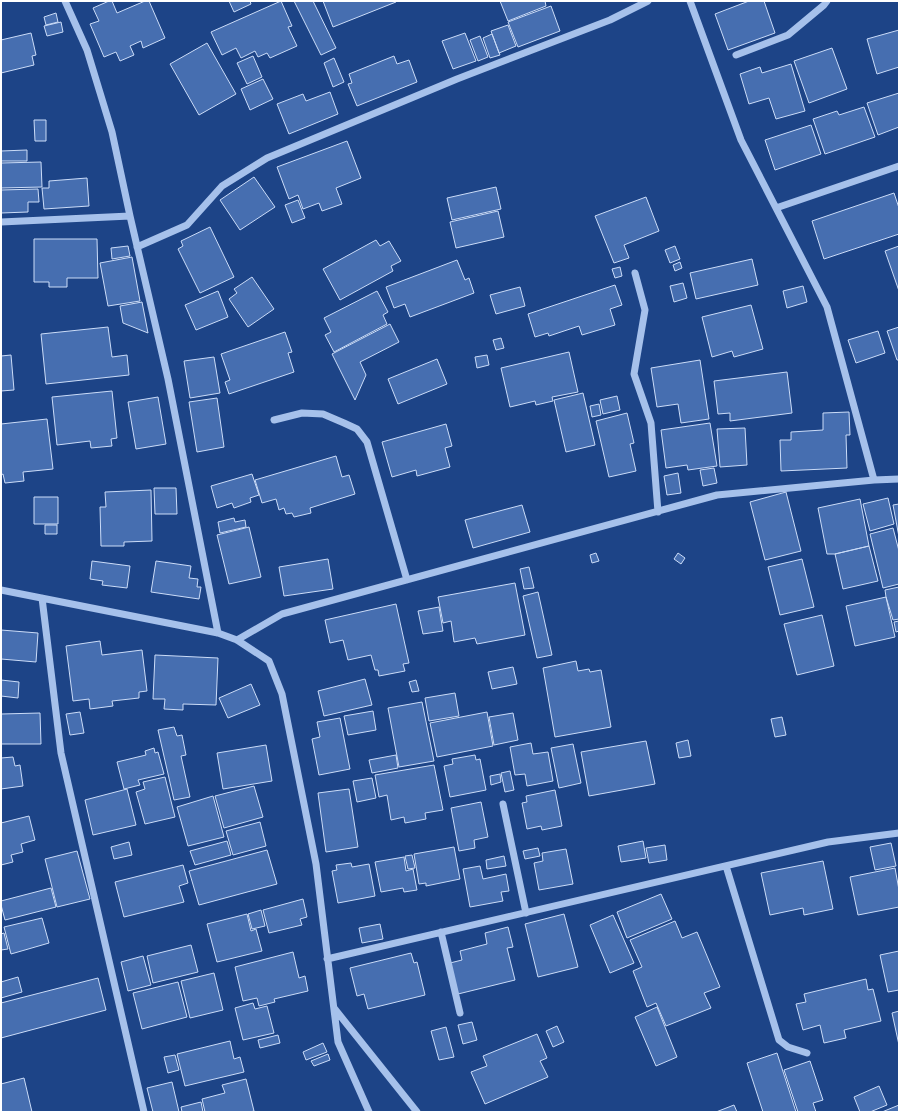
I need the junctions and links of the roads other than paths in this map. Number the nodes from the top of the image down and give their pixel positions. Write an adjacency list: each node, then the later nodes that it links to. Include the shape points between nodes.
1 (65, 1): 8 (street, via 87,50 112,132)
2 (648, 1): 10 (street, via 610,20 457,79 267,158 222,186 187,225)
3 (690, 1): 7 (street, via 741,140)
4 (827, 1): 5 (street, via 788,35)
5 (736, 55)
6 (899, 166): 7 (street)
7 (776, 208): 14 (street, via 827,307)
8 (130, 216): 9 (street); 10 (street)
9 (1, 222)
10 (137, 247): 19 (street, via 168,379)
11 (635, 273): 15 (street, via 645,310 634,374 651,423)
12 (274, 420): 16 (street, via 302,413 323,414 357,429 367,442)
13 (899, 479): 14 (street)
14 (874, 480): 15 (street, via 717,495)
15 (658, 512): 16 (street)
16 (407, 580): 20 (street, via 282,614)
17 (1, 590): 18 (street)
18 (42, 598): 19 (street); 31 (street, via 61,753)
19 (218, 633): 20 (street)
20 (237, 640): 26 (street, via 269,661 282,694 316,864)
21 (503, 804): 24 (street)
22 (899, 833): 23 (street, via 828,842)
23 (726, 866): 24 (street); 29 (street, via 779,1040 788,1047)
24 (526, 913): 25 (street)
25 (441, 932): 26 (street); 28 (street)
26 (327, 959): 27 (street)
27 (334, 1008): 30 (street, via 338,1042); 32 (street)
28 (460, 1013)
29 (807, 1053)
30 (366, 1111)
31 (144, 1112)
32 (417, 1112)

